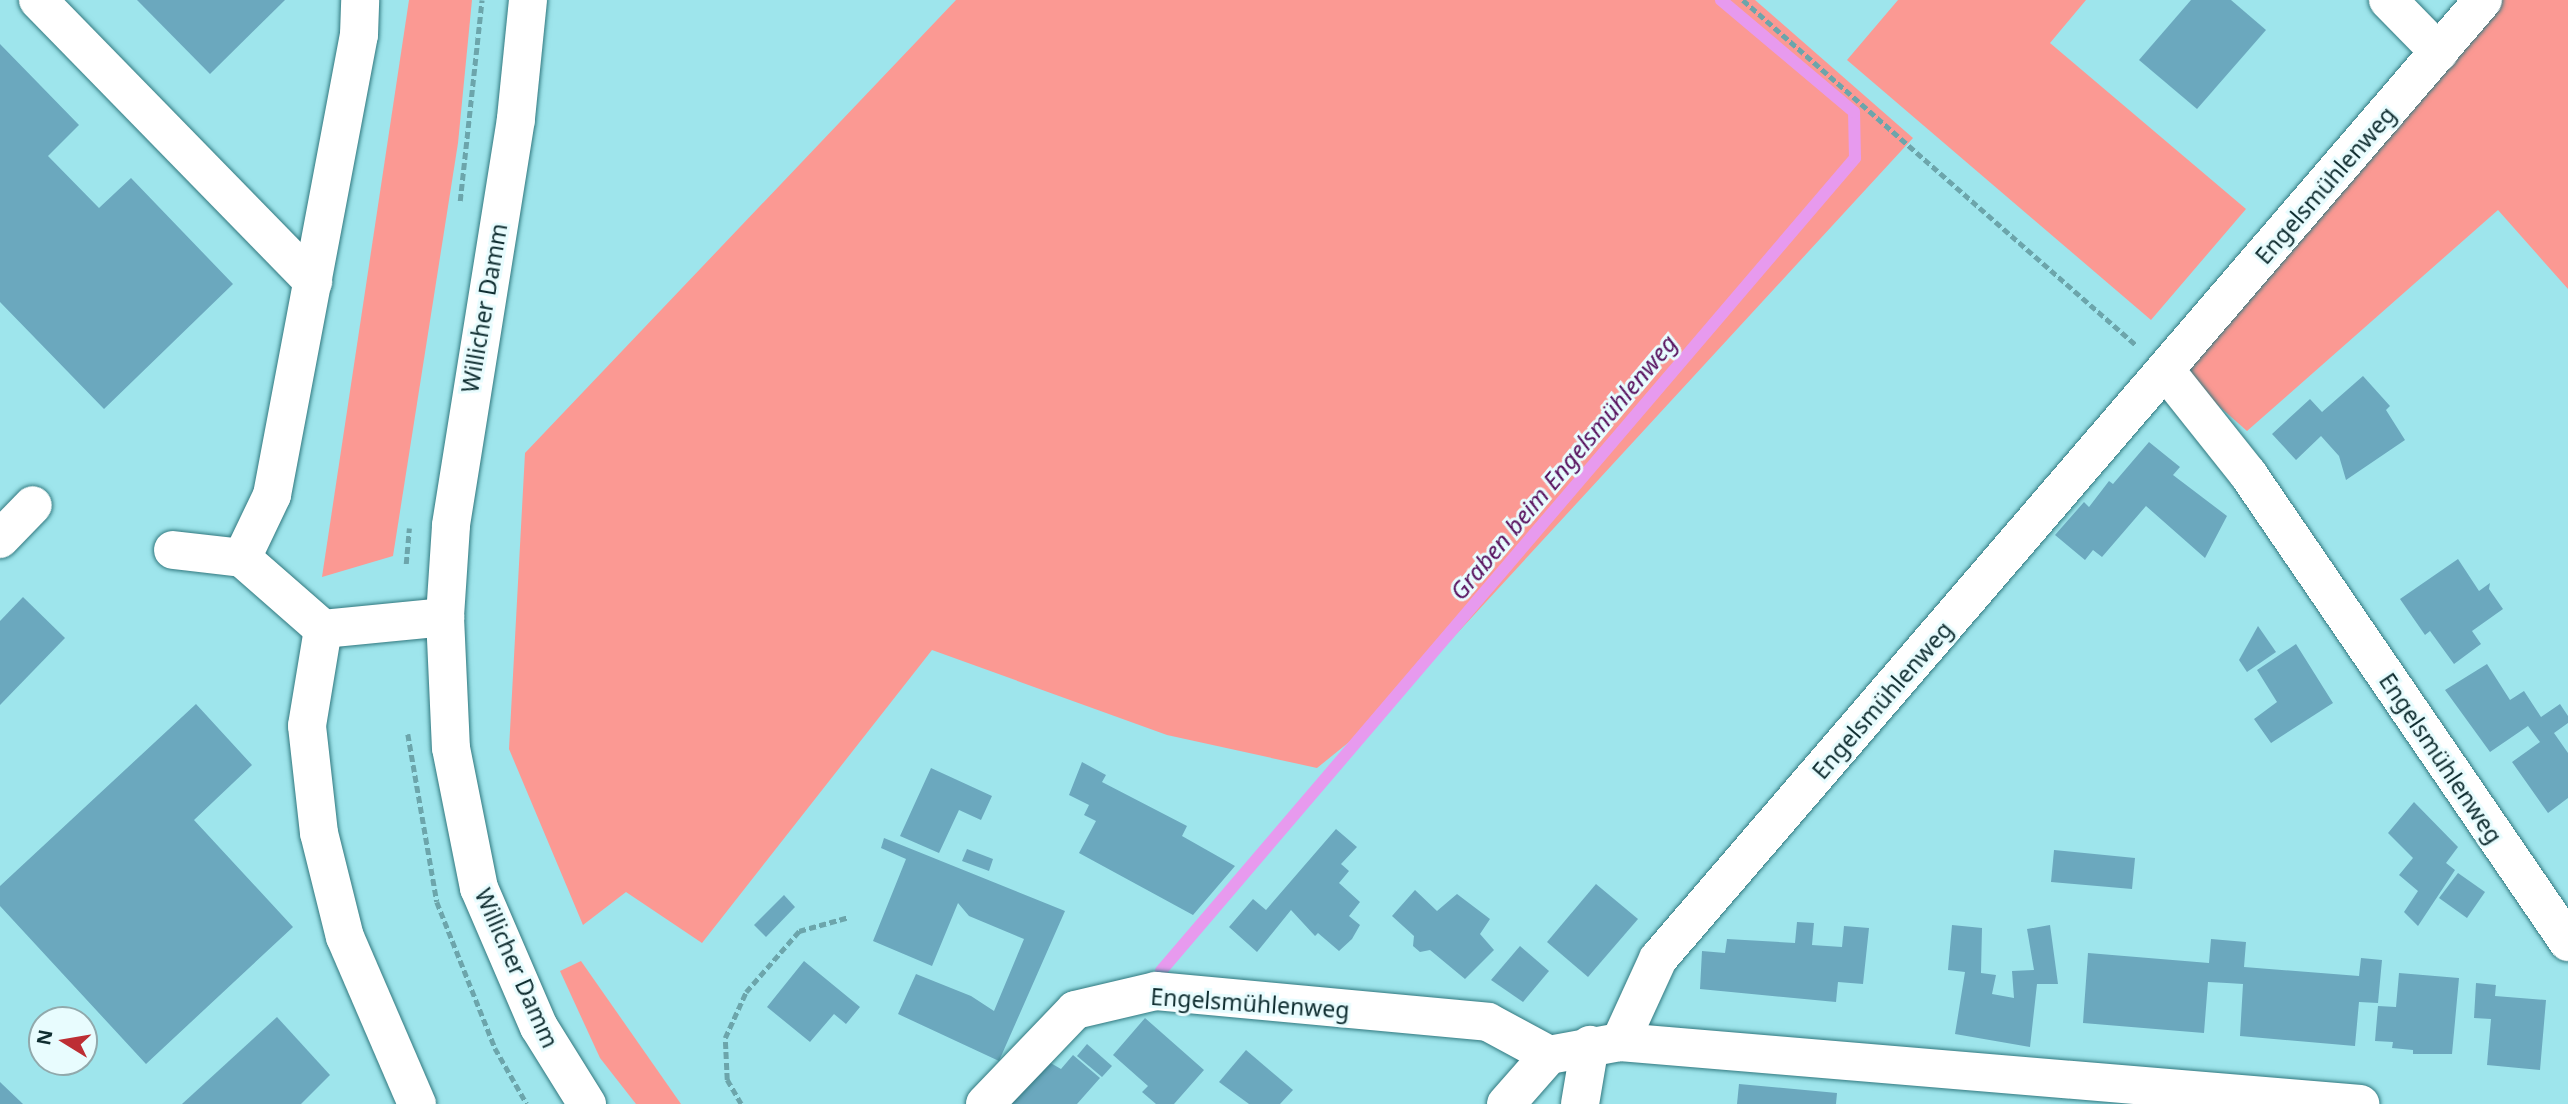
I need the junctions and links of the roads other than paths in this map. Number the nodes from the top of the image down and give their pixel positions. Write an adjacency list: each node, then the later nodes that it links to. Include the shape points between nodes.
1 (38, 0): 7 (street)
2 (359, 0): 7 (street, via 359,35)
3 (528, 0): 13 (street, Willicher Damm, via 516,119 458,474)
4 (2388, 0): 6 (street)
5 (2483, 0): 6 (street, Engelsmühlenweg)
6 (2439, 52): 8 (street, Engelsmühlenweg)
7 (313, 282): 12 (street, via 272,495)
8 (2166, 371): 15 (street, Engelsmühlenweg, via 2248,474); 16 (street, Engelsmühlenweg, via 1658,959)
9 (33, 505): 10 (street)
10 (0, 540)
11 (173, 550): 12 (street)
12 (242, 558): 14 (street)
13 (445, 617): 14 (street); 19 (street, Willicher Damm, via 451,748 479,888 539,1027)
14 (323, 629): 18 (street, via 307,726 319,833 345,937)
15 (2568, 942)
16 (1605, 1044): 17 (street); 22 (street, Engelsmühlenweg); 23 (street)
17 (1549, 1055): 20 (street, Engelsmühlenweg, via 1488,1022 1156,991 1075,1010); 21 (street)
18 (417, 1104)
19 (587, 1104)
20 (985, 1104)
21 (1506, 1104)
22 (1580, 1104)
23 (2360, 1104)

